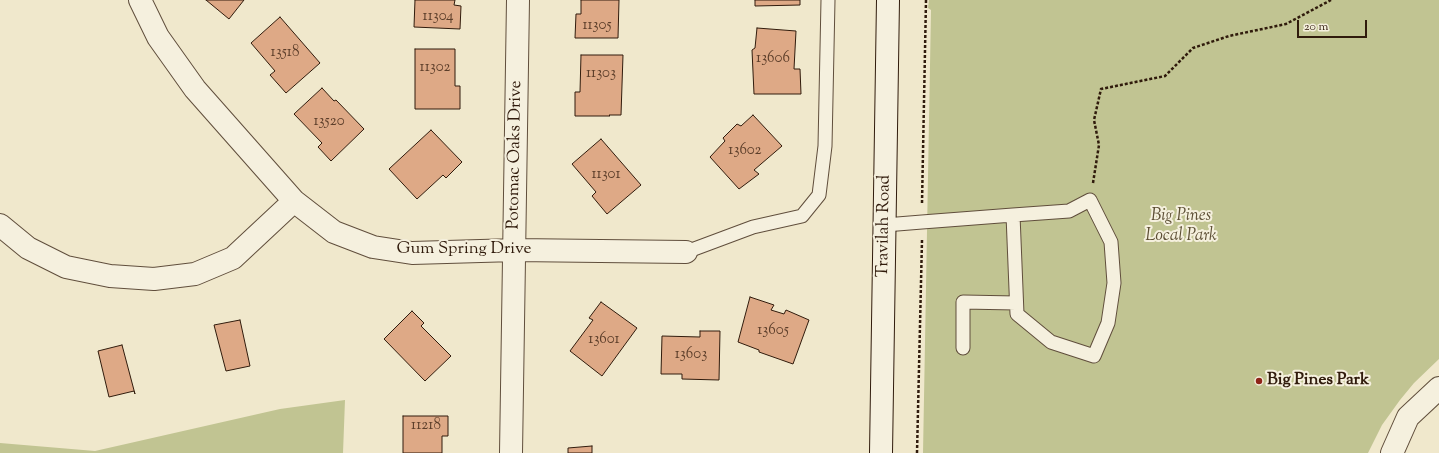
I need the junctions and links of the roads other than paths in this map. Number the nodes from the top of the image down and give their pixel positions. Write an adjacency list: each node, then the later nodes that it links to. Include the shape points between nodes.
1 (140, 0): 5 (street, Gum Spring Drive, via 158,37 195,89)
2 (518, 0): 9 (street, Potomac Oaks Drive)
3 (828, 0): 10 (lane, via 825,146 819,196 802,216 753,227)
4 (888, 0): 7 (street, Travilah Road)
5 (294, 201): 8 (street, via 233,258 195,274 154,279 110,276 66,267 28,248); 9 (street, Gum Spring Drive, via 334,232 372,247 412,253)
6 (1013, 215): 7 (lane); 11 (lane); 11 (lane, via 1069,211 1090,200 1111,242 1114,283 1108,323 1094,356 1051,342 1017,314)
7 (885, 225): 15 (street, Travilah Road)
8 (0, 226)
9 (515, 250): 10 (street, Gum Spring Drive); 14 (street, Potomac Oaks Drive)
10 (686, 252)
11 (1016, 303): 12 (lane, via 963,302)
12 (963, 348)
13 (1439, 388): 16 (street, via 1408,417)
14 (511, 453)
15 (881, 453)
16 (1392, 453)

